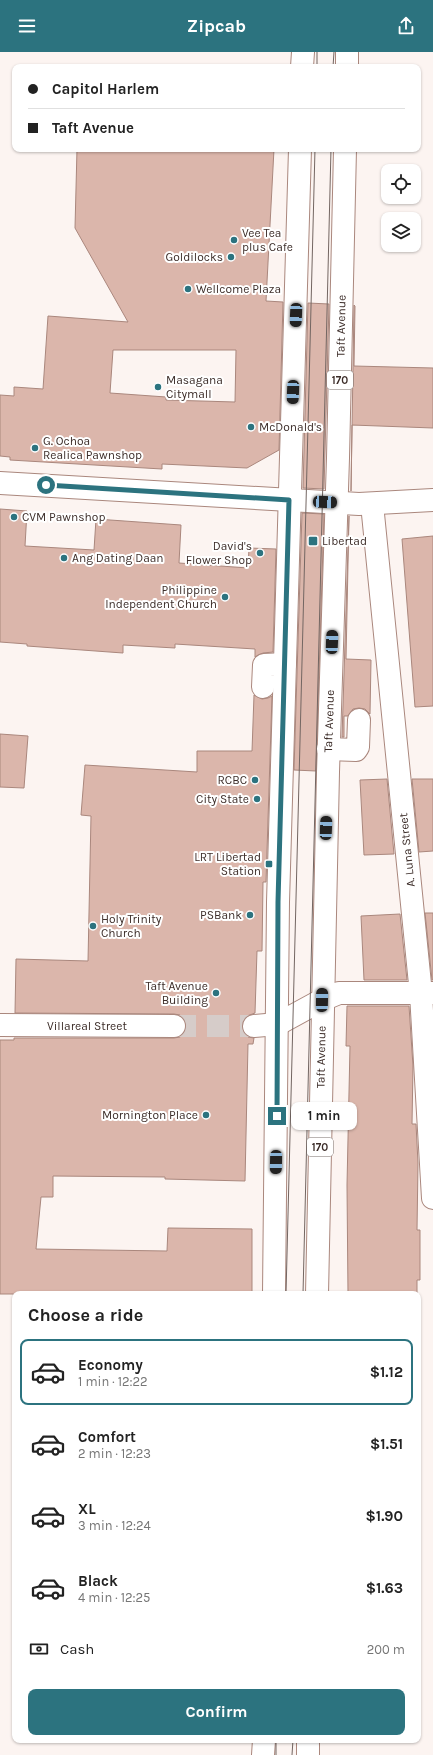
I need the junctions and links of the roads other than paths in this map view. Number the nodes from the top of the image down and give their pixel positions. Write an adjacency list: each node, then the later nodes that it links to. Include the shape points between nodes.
1 (303, 52): 3 (main road)
2 (347, 52): 4 (main road)
3 (302, 64)
4 (347, 64)
5 (300, 152): 8 (main road)
6 (345, 152): 10 (main road, Taft Avenue / 170)
7 (0, 482): 8 (main road)
8 (289, 500): 10 (main road); 12 (main road)
9 (433, 500): 11 (main road)
10 (336, 502): 11 (main road); 15 (main road, Taft Avenue / 170)
11 (372, 504): 16 (main road, A. Luna Street)
12 (285, 664): 13 (main road, via 264,665); 18 (main road, via 278,902)
13 (263, 687)
14 (359, 720): 15 (main road, via 356,750)
15 (328, 749): 17 (main road, Taft Avenue / 170)
16 (427, 994): 17 (main road, via 339,993); 22 (main road, A. Luna Street)
17 (322, 1000): 18 (main road); 24 (main road, Taft Avenue / 170)
18 (278, 1024): 21 (main road); 23 (main road)
19 (0, 1025): 20 (main road, Villareal Street)
20 (174, 1026)
21 (254, 1026)
22 (433, 1198)
23 (274, 1291)
24 (317, 1291)
25 (264, 1743): 27 (main road)
26 (308, 1743): 28 (main road)
27 (264, 1755)
28 (308, 1755)

